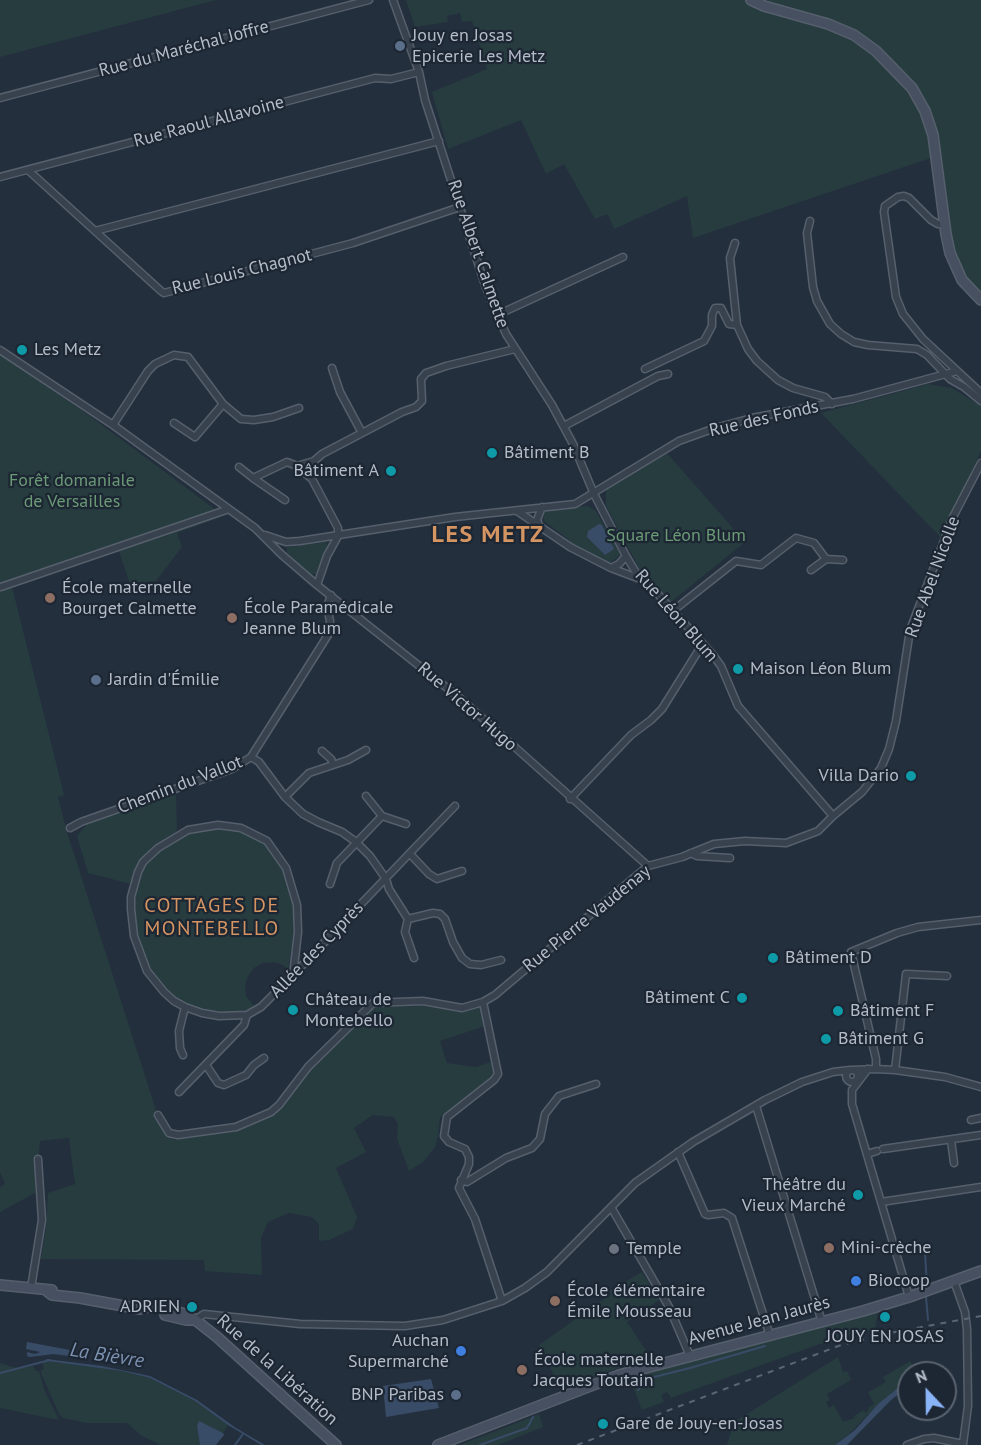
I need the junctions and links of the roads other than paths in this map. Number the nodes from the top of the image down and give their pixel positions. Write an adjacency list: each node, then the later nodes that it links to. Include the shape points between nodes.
1 (369, 0): 5 (street, Rue du Maréchal Joffre)
2 (393, 0): 4 (street, Rue Albert Calmette)
3 (751, 0): 11 (main road, via 854,34 905,80 921,102 931,127)
4 (419, 72): 6 (street, Rue Albert Calmette); 7 (street, Rue Raoul Allavoine, via 391,79 375,78)
5 (0, 98)
6 (439, 141): 9 (street, Rue Albert Calmette); 12 (street)
7 (28, 170): 8 (street, Rue Raoul Allavoine); 12 (street, Rue Louis Chagnot)
8 (0, 177)
9 (460, 207): 12 (street, Rue Louis Chagnot, via 353,243 164,293); 16 (street, Rue Albert Calmette)
10 (810, 221): 24 (street, via 807,233 813,287 830,324 854,342 917,350)
11 (944, 224): 15 (main road, via 957,272); 22 (street, via 931,220 904,196 885,206 892,277 903,314)
12 (95, 231)
13 (735, 243): 17 (street, via 730,258)
14 (623, 257): 16 (street)
15 (981, 300)
16 (497, 315): 18 (street, Rue Albert Calmette)
17 (737, 325): 21 (street, via 729,324 721,308 715,308 704,341); 28 (street, via 756,361 778,380 825,397)
18 (515, 349): 32 (street, Rue Albert Calmette); 33 (street, via 426,373 422,378 422,401 416,407)
19 (0, 350): 31 (street, Rue Victor Hugo)
20 (332, 368): 33 (street)
21 (645, 369)
22 (957, 371): 24 (street, Rue des Fonds); 25 (street)
23 (668, 374): 32 (street)
24 (947, 374): 26 (street); 28 (street, Rue des Fonds)
25 (981, 393)
26 (981, 401)
27 (223, 404): 29 (street, via 241,419 254,420); 30 (street, via 195,437); 31 (street, via 193,362 174,355 148,371)
28 (832, 404): 40 (street, Rue des Fonds, via 705,431 679,441)
29 (299, 408)
30 (174, 423)
31 (113, 425): 43 (street, Rue Victor Hugo)
32 (564, 426): 40 (street, Rue Albert Calmette)
33 (362, 433): 34 (street)
34 (314, 461): 37 (street); 39 (street)
35 (981, 464): 70 (street, Rue Abel Nicolle, via 953,517 910,630 896,721 881,768 862,792)
36 (239, 466): 38 (street)
37 (297, 466): 38 (street, via 287,462); 39 (street)
38 (254, 478): 41 (street)
39 (312, 479): 47 (street, via 338,528)
40 (594, 494): 42 (street, Rue des Fonds, via 575,504); 50 (street, Rue Léon Blum)
41 (285, 500)
42 (542, 507): 44 (street, Rue des Fonds); 45 (street)
43 (230, 509): 46 (street, Rue Victor Hugo); 57 (street)
44 (516, 510): 45 (street); 47 (street, Rue des Fonds)
45 (538, 525): 53 (street)
46 (262, 535): 48 (street); 49 (street, Rue Victor Hugo)
47 (338, 536): 48 (street, Rue des Fonds); 56 (street)
48 (286, 542): 49 (street)
49 (281, 554): 56 (street, Rue Victor Hugo)
50 (626, 556): 53 (street); 55 (street, Rue Léon Blum)
51 (826, 559): 52 (street); 54 (street); 59 (street, via 814,543 796,538 761,565 736,561)
52 (843, 560)
53 (611, 568): 55 (street)
54 (811, 570)
55 (640, 579): 59 (street, Rue Léon Blum)
56 (317, 585): 58 (street, Rue Victor Hugo)
57 (1, 586)
58 (330, 595): 63 (street, Chemin du Vallot, via 328,635); 67 (street, Rue Victor Hugo, via 460,699)
59 (674, 610): 60 (street, Rue Léon Blum)
60 (702, 645): 67 (street, via 662,709 631,735); 70 (street, Rue Léon Blum, via 720,666 742,712)
61 (366, 750): 64 (street)
62 (322, 751): 64 (street)
63 (252, 757): 66 (street); 72 (street, Chemin du Vallot, via 232,769)
64 (333, 764): 66 (street, via 309,773)
65 (366, 796): 69 (street)
66 (285, 797): 73 (street, via 303,814)
67 (570, 799): 77 (street, Rue Victor Hugo)
68 (455, 806): 75 (street, Allée des Cyprès)
69 (382, 816): 71 (street); 73 (street)
70 (832, 816): 74 (street, Rue Pierre Vaudenay, via 818,831 786,843 714,844)
71 (406, 824)
72 (70, 828)
73 (356, 842): 79 (street); 80 (street, via 337,863)
74 (691, 853): 76 (street); 77 (street, Rue Pierre Vaudenay)
75 (410, 854): 78 (street, via 437,879); 79 (street, Allée des Cyprès)
76 (730, 858)
77 (648, 866): 87 (street, Rue Pierre Vaudenay)
78 (462, 871)
79 (386, 879): 81 (street); 85 (street, Allée des Cyprès)
80 (330, 884)
81 (408, 919): 83 (street, via 405,932); 84 (street, via 440,914 462,958 481,965)
82 (981, 920): 93 (street, via 918,927 851,952 876,1059)
83 (414, 958)
84 (501, 960)
85 (292, 975): 88 (street, via 297,905 291,879 280,858 267,841 251,831 229,825 198,827 177,835 150,854 138,872 130,909 134,936 147,971 164,992); 89 (street, Allée des Cyprès, via 261,1007)
86 (947, 976): 95 (street, via 906,974)
87 (483, 1002): 104 (street, via 462,1008 423,1001 373,1003 308,1067 279,1105 236,1127 178,1135 169,1133); 113 (street, via 498,1074 447,1117 444,1136 465,1149 469,1157)
88 (185, 1007): 89 (street, via 219,1016); 90 (street, via 179,1031)
89 (247, 1015): 92 (street, Allée des Cyprès, via 244,1025)
90 (183, 1055)
91 (264, 1058): 92 (street, via 246,1075 224,1085 218,1083)
92 (206, 1065): 101 (street, Allée des Cyprès)
93 (872, 1069): 94 (street); 95 (street); 96 (street)
94 (851, 1070): 97 (street); 98 (street, via 858,1074); 103 (street, via 806,1080)
95 (895, 1070): 100 (street, via 945,1077)
96 (862, 1077): 98 (street); 102 (street, via 852,1090)
97 (846, 1078): 98 (street); 102 (street)
98 (855, 1082)
99 (596, 1084): 113 (street, via 559,1096 545,1114 540,1139 532,1148 506,1158 467,1182)
100 (981, 1088)
101 (179, 1092)
102 (852, 1104): 110 (street)
103 (756, 1106): 109 (street); 124 (street)
104 (158, 1115)
105 (981, 1118): 106 (street)
106 (971, 1120)
107 (981, 1135): 108 (street)
108 (951, 1140): 110 (street, via 893,1146); 112 (street)
109 (678, 1152): 116 (street, via 635,1183); 125 (street, via 705,1214 724,1213 732,1218)
110 (867, 1155): 115 (street)
111 (39, 1159): 120 (street, via 42,1220)
112 (954, 1163)
113 (461, 1180): 122 (street, via 460,1194 475,1219)
114 (981, 1187): 115 (street)
115 (880, 1202): 121 (street)
116 (611, 1207): 122 (street, via 547,1272); 126 (street, via 669,1306)
117 (981, 1271): 118 (main road, Avenue Jean Jaurès)
118 (954, 1281): 121 (main road, Avenue Jean Jaurès); 127 (street, via 967,1329 968,1406)
119 (0, 1285): 120 (main road, Rue de la Libération)
120 (31, 1288): 123 (main road, Rue de la Libération, via 180,1311)
121 (909, 1297): 124 (main road, Avenue Jean Jaurès)
122 (502, 1301): 123 (street, via 443,1320 405,1326 300,1324 204,1314)
123 (195, 1320): 128 (main road, Rue de la Libération)
124 (822, 1322): 125 (main road, Avenue Jean Jaurès)
125 (770, 1336): 126 (main road, Avenue Jean Jaurès)
126 (690, 1356): 129 (main road, Avenue Jean Jaurès, via 619,1375 513,1417 490,1420)
127 (963, 1444): 130 (street, via 934,1438)
128 (336, 1445)
129 (438, 1445)
130 (907, 1445)

